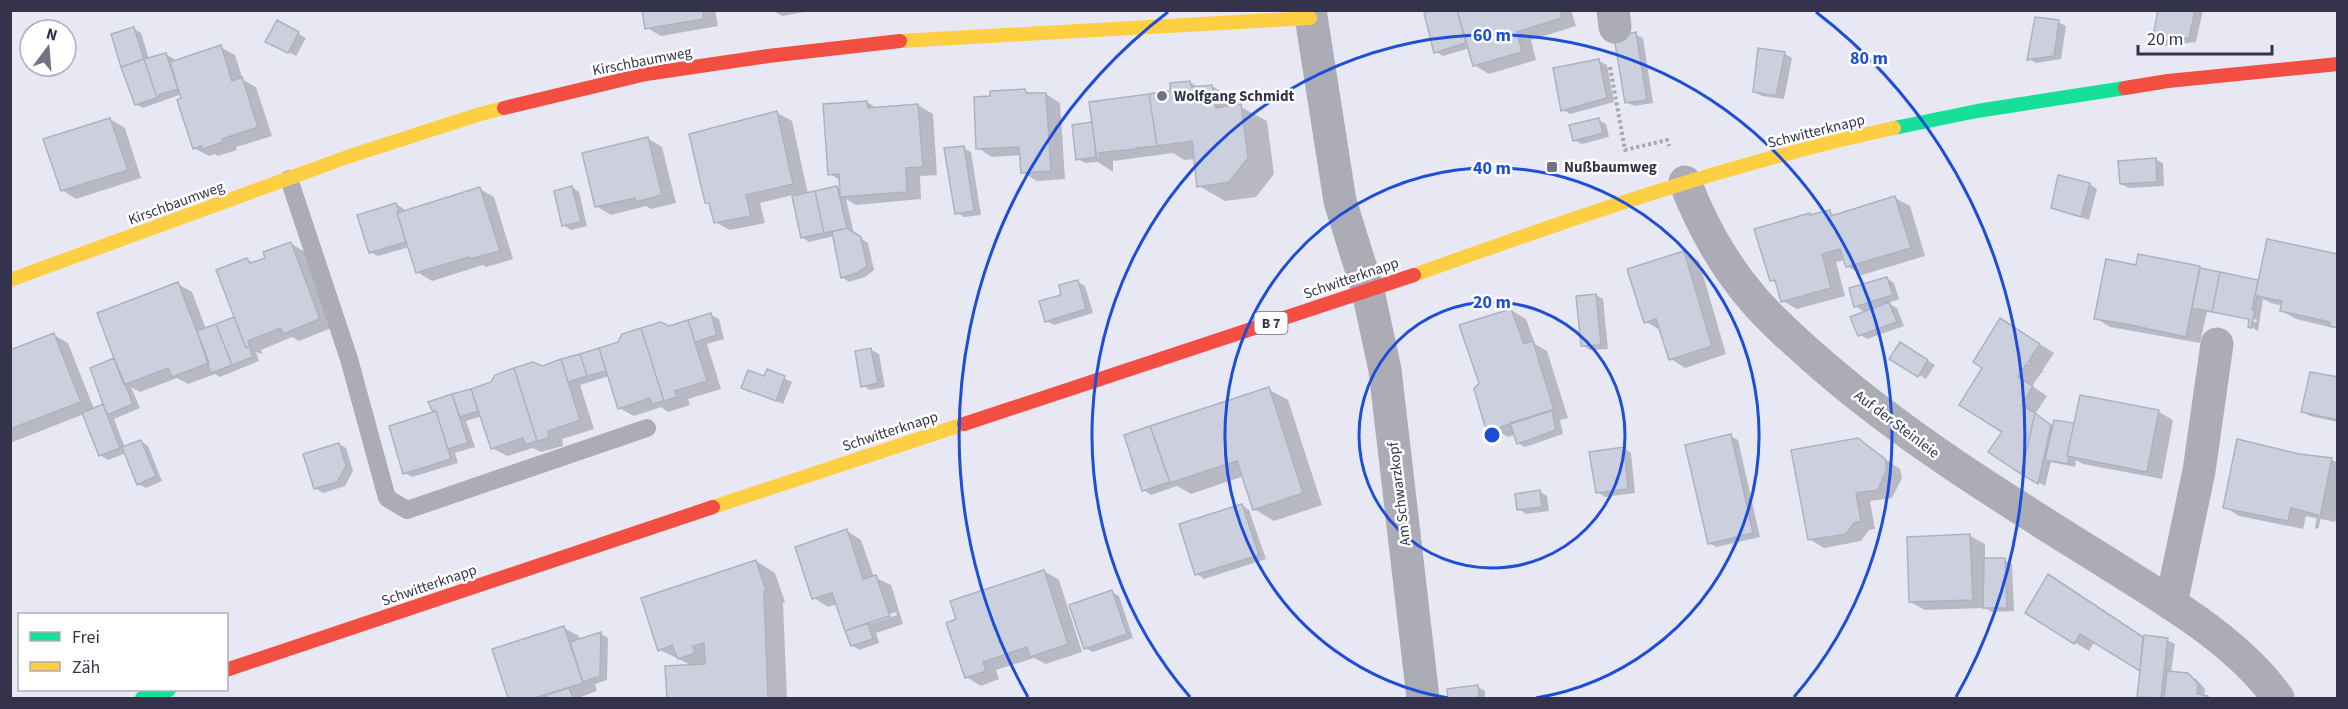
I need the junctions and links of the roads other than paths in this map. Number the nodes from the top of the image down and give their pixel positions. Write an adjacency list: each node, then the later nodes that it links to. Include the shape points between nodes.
1 (1310, 14): 3 (main road, Kirschbaumweg, via 905,40 646,74 477,115); 6 (street, via 1340,201)
2 (2337, 64): 4 (main road, Schwitterknapp / B 7, via 2168,81 1977,111 1853,137)
3 (289, 179): 5 (main road, Kirschbaumweg); 8 (lane, via 349,359 387,498 408,510)
4 (1685, 182): 6 (main road, Schwitterknapp / B 7); 9 (street, Auf der Steinleie, via 1698,215 1752,298 1782,330 1859,397 1974,480)
5 (10, 280)
6 (1368, 291): 10 (main road, Schwitterknapp / B 7); 13 (street, Am Schwarzkopf, via 1385,370)
7 (2217, 344): 9 (street, via 2199,471)
8 (647, 428)
9 (2171, 604): 14 (street, Auf der Steinleie, via 2228,645)
10 (228, 669)
11 (166, 691): 12 (main road)
12 (142, 699)
13 (1423, 699)
14 (2278, 699)

